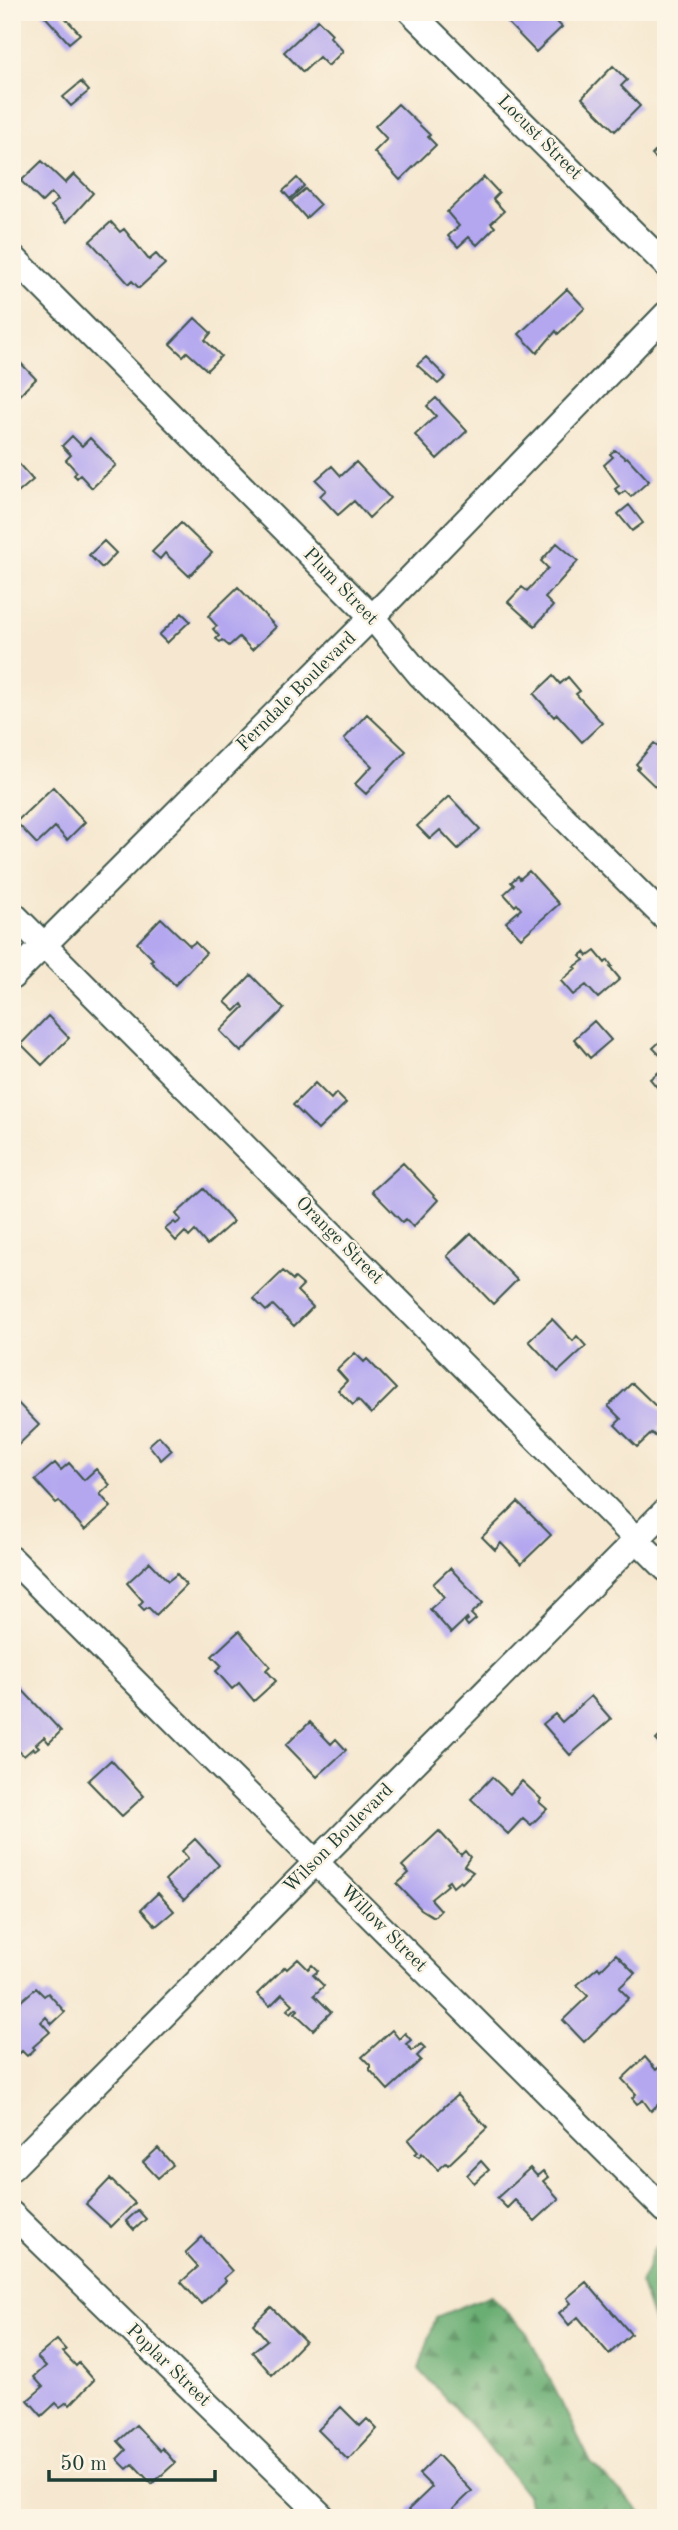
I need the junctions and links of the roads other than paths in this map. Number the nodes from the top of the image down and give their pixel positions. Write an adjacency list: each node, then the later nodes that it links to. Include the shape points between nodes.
1 (411, 12): 3 (street, Locust Street)
2 (12, 256): 5 (street, Plum Street)
3 (666, 265)
4 (666, 314): 5 (street, Ferndale Boulevard)
5 (372, 617): 7 (street, Plum Street, via 420,675); 8 (street, Ferndale Boulevard)
6 (12, 913): 8 (street, Orange Street)
7 (666, 919)
8 (44, 945): 9 (street, Ferndale Boulevard); 11 (street, Orange Street)
9 (12, 977)
10 (666, 1510): 11 (street, Wilson Boulevard)
11 (637, 1539): 13 (street, Orange Street); 14 (street, Wilson Boulevard)
12 (12, 1559): 14 (street, Willow Street)
13 (666, 1569)
14 (316, 1862): 15 (street, Wilson Boulevard); 16 (street, Willow Street)
15 (12, 2168)
16 (665, 2210)
17 (12, 2214): 18 (street, Poplar Street)
18 (324, 2518)

